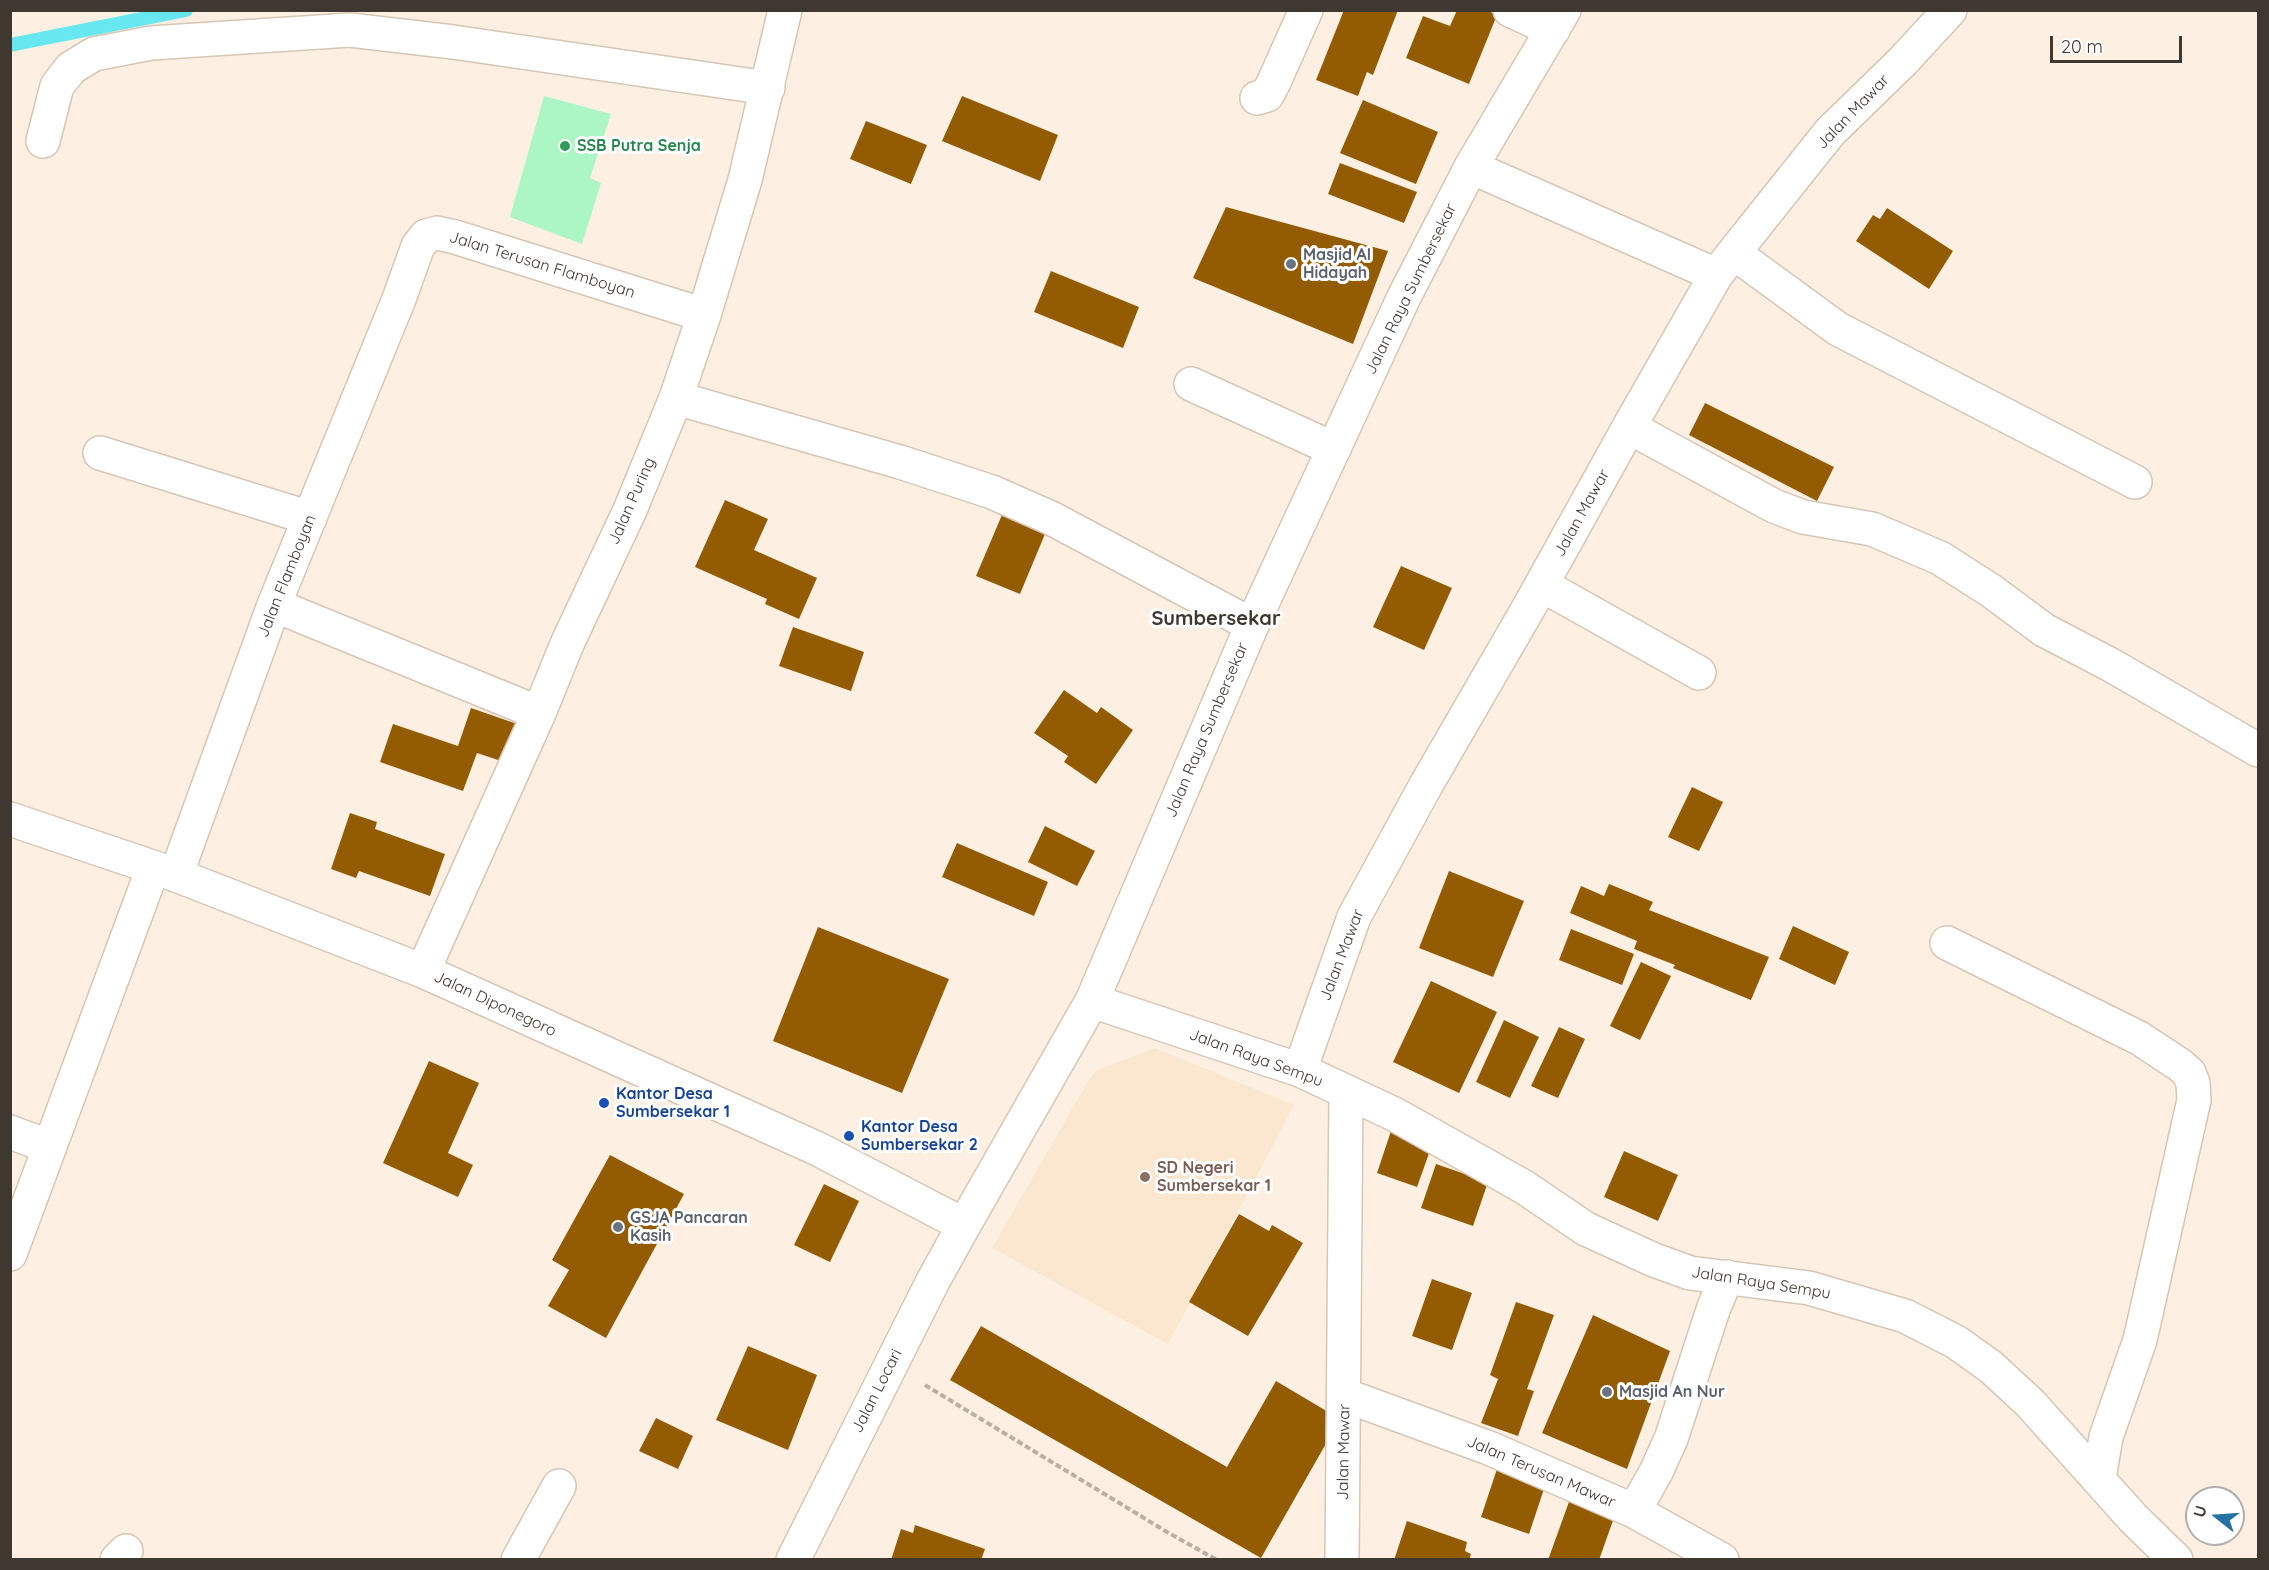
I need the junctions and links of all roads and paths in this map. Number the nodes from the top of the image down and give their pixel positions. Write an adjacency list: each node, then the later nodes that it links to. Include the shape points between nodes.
1 (785, 10): 6 (street, Jalan Puring)
2 (1305, 10): 7 (street, via 1273,84 1267,94)
3 (1510, 10): 5 (street)
4 (1950, 10): 10 (street, Jalan Mawar, via 1830,132)
5 (1559, 20): 9 (street, Jalan Raya Sumbersekar)
6 (768, 88): 8 (street, via 351,30 151,43 94,54 71,68 57,86); 12 (street, Jalan Puring)
7 (1257, 98)
8 (43, 141)
9 (1471, 167): 10 (street); 16 (street, Jalan Raya Sumbersekar, via 1404,297)
10 (1725, 264): 15 (street, Jalan Mawar); 18 (street, via 1838,329)
11 (406, 281): 12 (street, Jalan Terusan Flamboyan, via 418,246 426,236 437,233); 19 (street, Jalan Flamboyan)
12 (704, 315): 14 (street, Jalan Puring)
13 (1191, 384): 16 (street)
14 (676, 398): 22 (street, via 993,492 1051,518); 24 (street, Jalan Puring)
15 (1629, 427): 20 (street, Jalan Mawar); 25 (street, via 1774,506 1803,517 1872,529 1940,558 2044,630)
16 (1334, 449): 22 (street, Jalan Raya Sumbersekar)
17 (100, 453): 19 (street)
18 (2135, 482)
19 (310, 518): 21 (street, Jalan Flamboyan)
20 (1542, 585): 23 (street); 31 (street, Jalan Mawar, via 1354,917)
21 (274, 605): 24 (street); 27 (street, Jalan Flamboyan)
22 (1252, 625): 30 (street, Jalan Raya Sumbersekar)
23 (1699, 673)
24 (539, 713): 29 (street, Jalan Puring)
25 (2259, 750)
26 (10, 819): 27 (street, Jalan Diponegoro)
27 (164, 872): 29 (street, Jalan Diponegoro); 34 (street, Jalan Flamboyan)
28 (1947, 943): 40 (street, via 2139,1038 2180,1065 2193,1083 2194,1100 2140,1340 2106,1437)
29 (423, 971): 35 (street, Jalan Diponegoro, via 807,1144)
30 (1092, 1001): 31 (street, Jalan Raya Sempu); 35 (street, Jalan Raya Sumbersekar)
31 (1300, 1070): 32 (street, Jalan Raya Sempu)
32 (1346, 1093): 37 (street, Jalan Raya Sempu, via 1466,1153 1586,1229 1690,1273); 39 (street, Jalan Mawar)
33 (10, 1132): 34 (street)
34 (50, 1147): 36 (street, Jalan Flamboyan)
35 (964, 1225): 38 (street, Jalan Locari)
36 (10, 1254)
37 (1727, 1277): 40 (street, Jalan Raya Sempu, via 1809,1288 1871,1305 1905,1316 1956,1342 1992,1368 2030,1404); 42 (street, Jalan Terusan Mawar, via 1671,1439)
38 (891, 1364): 44 (street, Jalan Locari); 45 (path)
39 (1344, 1395): 42 (street, Jalan Terusan Mawar, via 1489,1448); 46 (street, Jalan Mawar)
40 (2099, 1478): 48 (street, Jalan Raya Sempu)
41 (559, 1486): 43 (street)
42 (1634, 1511): 47 (street)
43 (518, 1560)
44 (793, 1560)
45 (1217, 1560)
46 (1342, 1560)
47 (1722, 1560)
48 (2176, 1560)

